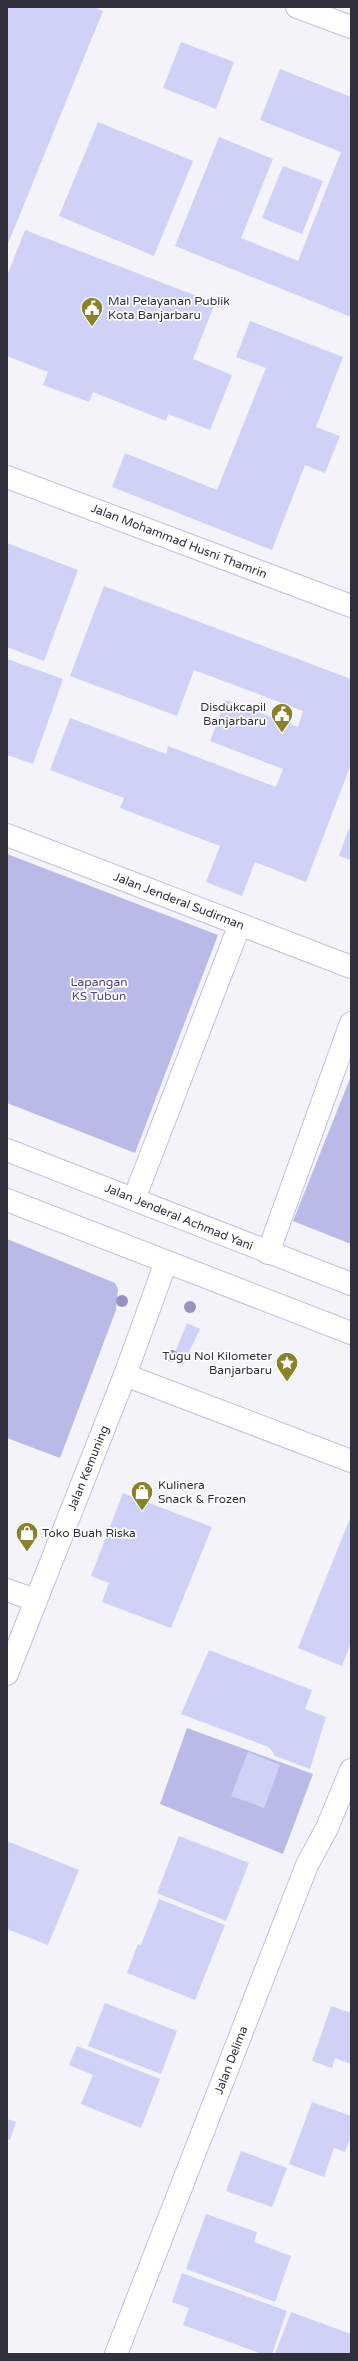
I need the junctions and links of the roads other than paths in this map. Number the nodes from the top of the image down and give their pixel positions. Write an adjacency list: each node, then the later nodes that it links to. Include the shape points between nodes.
1 (297, 7): 2 (main road)
2 (351, 28)
3 (7, 477): 4 (main road, Jalan Mohammad Husni Thamrin)
4 (351, 606)
5 (7, 835): 6 (main road, Jalan Jenderal Sudirman)
6 (240, 924): 7 (main road, Jalan Jenderal Sudirman); 10 (main road)
7 (351, 967)
8 (351, 1023): 12 (main road)
9 (7, 1150): 10 (main road, Jalan Jenderal Achmad Yani)
10 (134, 1199): 12 (main road, Jalan Jenderal Achmad Yani)
11 (7, 1200): 13 (main road)
12 (268, 1253): 14 (main road, Jalan Jenderal Achmad Yani)
13 (166, 1262): 15 (main road); 16 (main road, Jalan Kemuning)
14 (351, 1284)
15 (351, 1333)
16 (124, 1375): 17 (main road); 19 (main road, Jalan Kemuning)
17 (351, 1461)
18 (7, 1590): 19 (main road)
19 (35, 1600): 20 (main road, Jalan Kemuning)
20 (7, 1674)
21 (351, 1770): 23 (main road, Jalan Delima)
22 (351, 1814): 23 (main road)
23 (327, 1828): 24 (main road, Jalan Delima, via 314,1849 299,1886)
24 (116, 2354)

